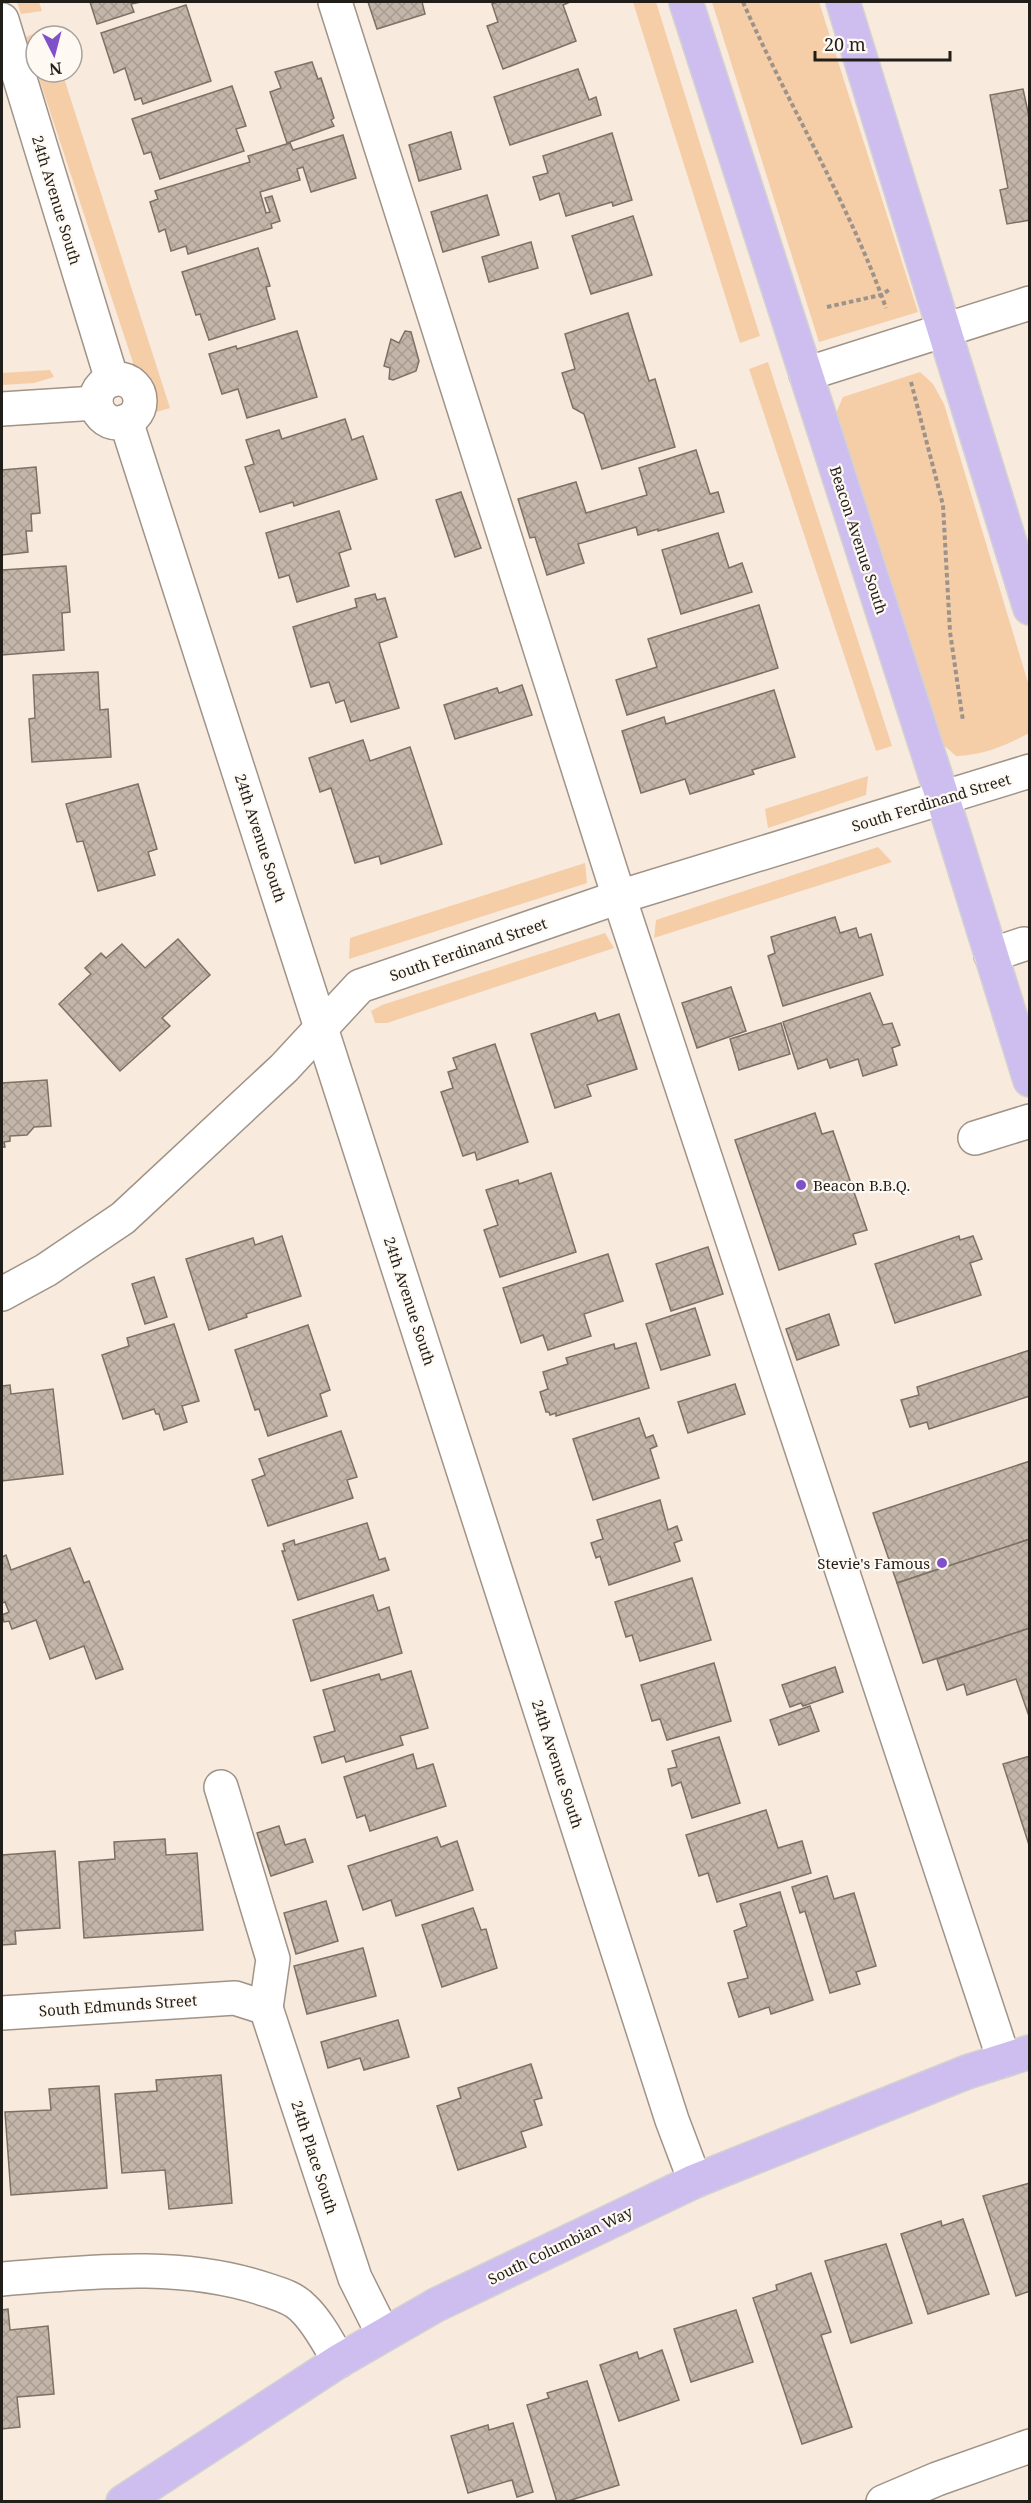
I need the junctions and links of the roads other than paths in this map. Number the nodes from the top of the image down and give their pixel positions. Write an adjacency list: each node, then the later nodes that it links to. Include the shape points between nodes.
1 (335, 2): 13 (street)
2 (686, 2): 7 (main road, Beacon Avenue South)
3 (843, 2): 6 (main road)
4 (2, 20): 8 (street, 24th Avenue South)
5 (1029, 303): 6 (street)
6 (944, 329): 7 (street); 10 (main road)
7 (806, 374): 12 (main road, Beacon Avenue South)
8 (104, 391): 9 (street); 16 (street, 24th Avenue South, via 99,412 110,422 126,421)
9 (2, 409)
10 (1029, 608)
11 (1029, 771): 12 (street, South Ferdinand Street)
12 (943, 799): 13 (street, South Ferdinand Street); 15 (main road, Beacon Avenue South)
13 (619, 897): 16 (street, South Ferdinand Street, via 360,986); 24 (street)
14 (1024, 944): 15 (street)
15 (991, 955): 17 (main road, Beacon Avenue South)
16 (322, 1026): 20 (street, South Ferdinand Street, via 284,1068 123,1218 46,1270); 25 (street, 24th Avenue South)
17 (1029, 1080)
18 (1029, 1121): 19 (street)
19 (975, 1138)
20 (2, 1294)
21 (221, 1787): 22 (street, via 273,1959)
22 (266, 2008): 23 (street, South Edmunds Street, via 235,1998); 27 (street, 24th Place South, via 355,2277)
23 (2, 2013)
24 (1017, 2056): 25 (main road, South Columbian Way, via 967,2072)
25 (694, 2181): 27 (main road, South Columbian Way)
26 (2, 2279): 28 (street, via 131,2269 248,2283 303,2307)
27 (383, 2334): 28 (main road, South Columbian Way)
28 (339, 2361): 30 (main road, South Columbian Way)
29 (1029, 2446): 31 (street)
30 (123, 2502)
31 (883, 2502)

